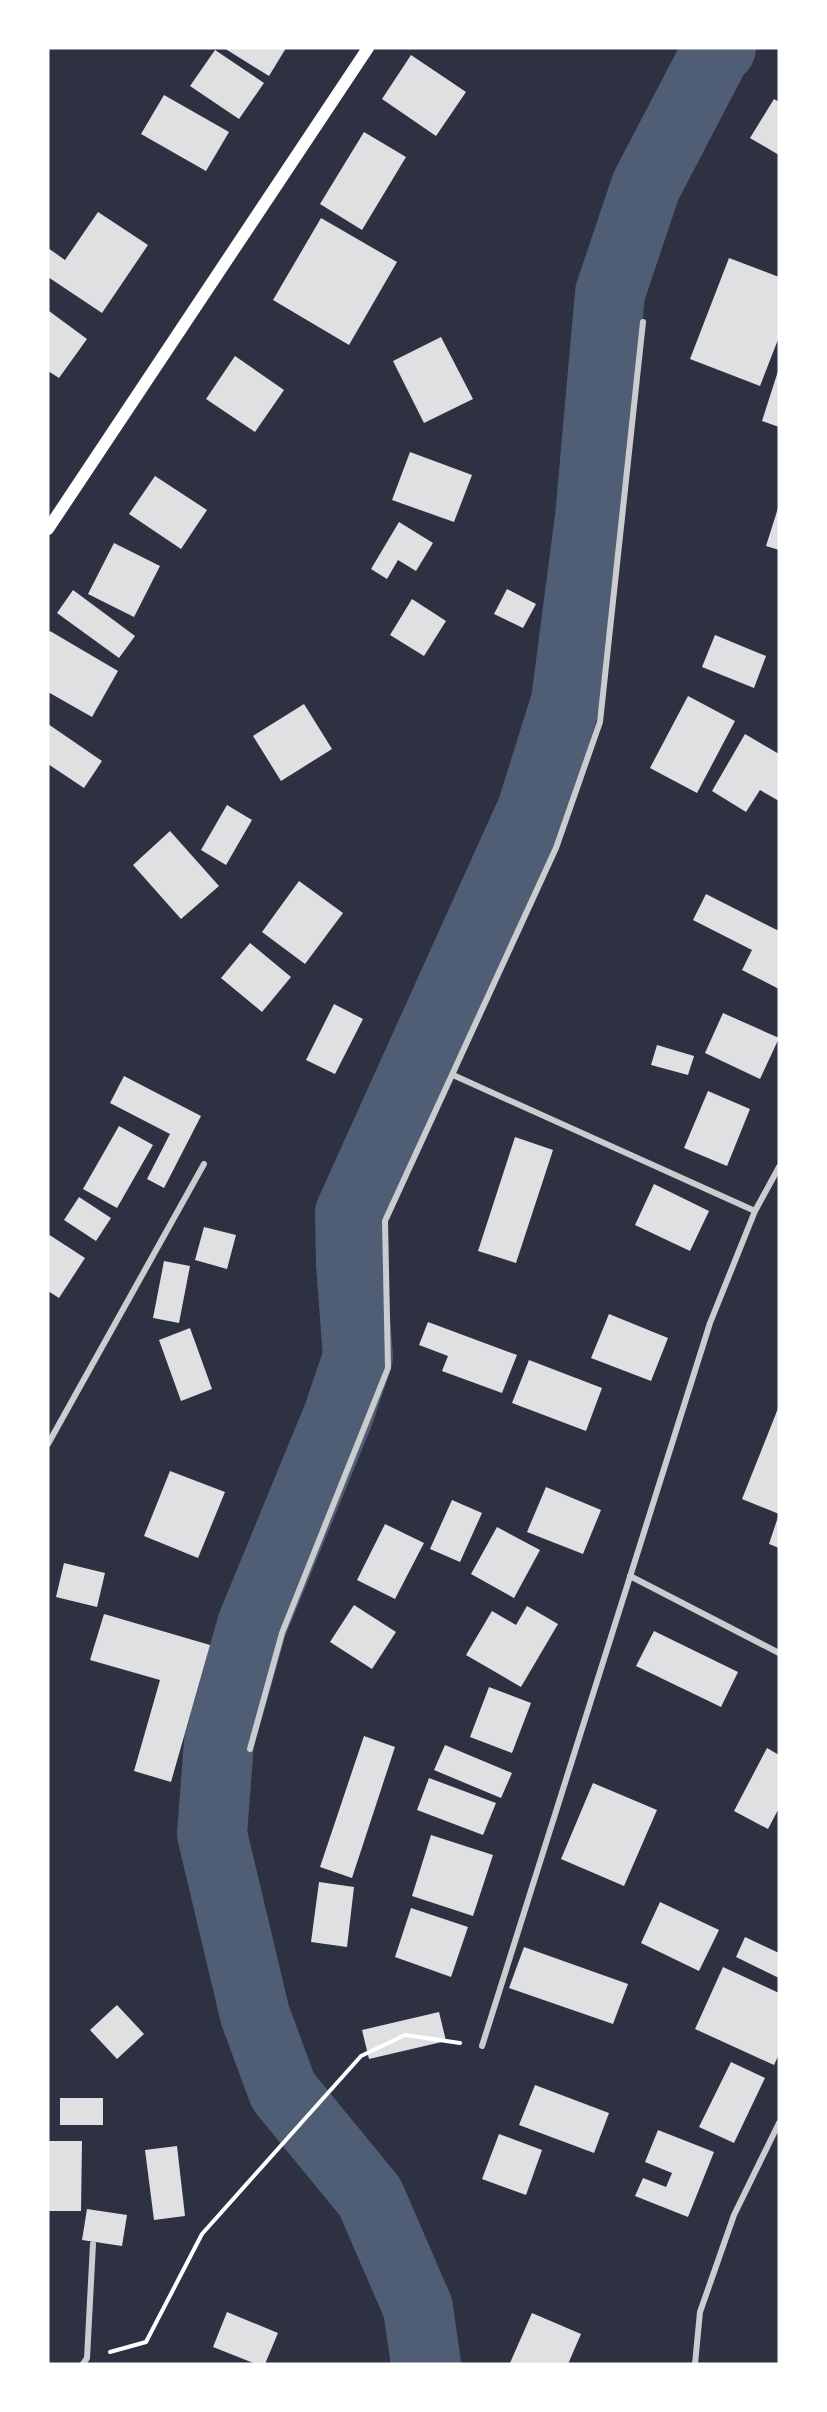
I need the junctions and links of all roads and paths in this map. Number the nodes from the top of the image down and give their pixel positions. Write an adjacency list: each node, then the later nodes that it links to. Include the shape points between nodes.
1 (368, 48): 3 (main road)
2 (643, 322): 4 (street, via 600,722 556,848)
3 (48, 529)
4 (453, 1075): 7 (street); 11 (street, via 384,1221 388,1368 282,1633)
5 (204, 1164): 8 (street)
6 (779, 1167): 7 (street)
7 (755, 1211): 9 (street, via 710,1323)
8 (48, 1444)
9 (630, 1576): 10 (street); 12 (street)
10 (779, 1653)
11 (250, 1749)
12 (482, 2046): 15 (path, via 405,2035 361,2056 202,2234 146,2342)
13 (779, 2123): 16 (street, via 734,2215 700,2312)
14 (93, 2244): 15 (street)
15 (85, 2361)
16 (695, 2364)

